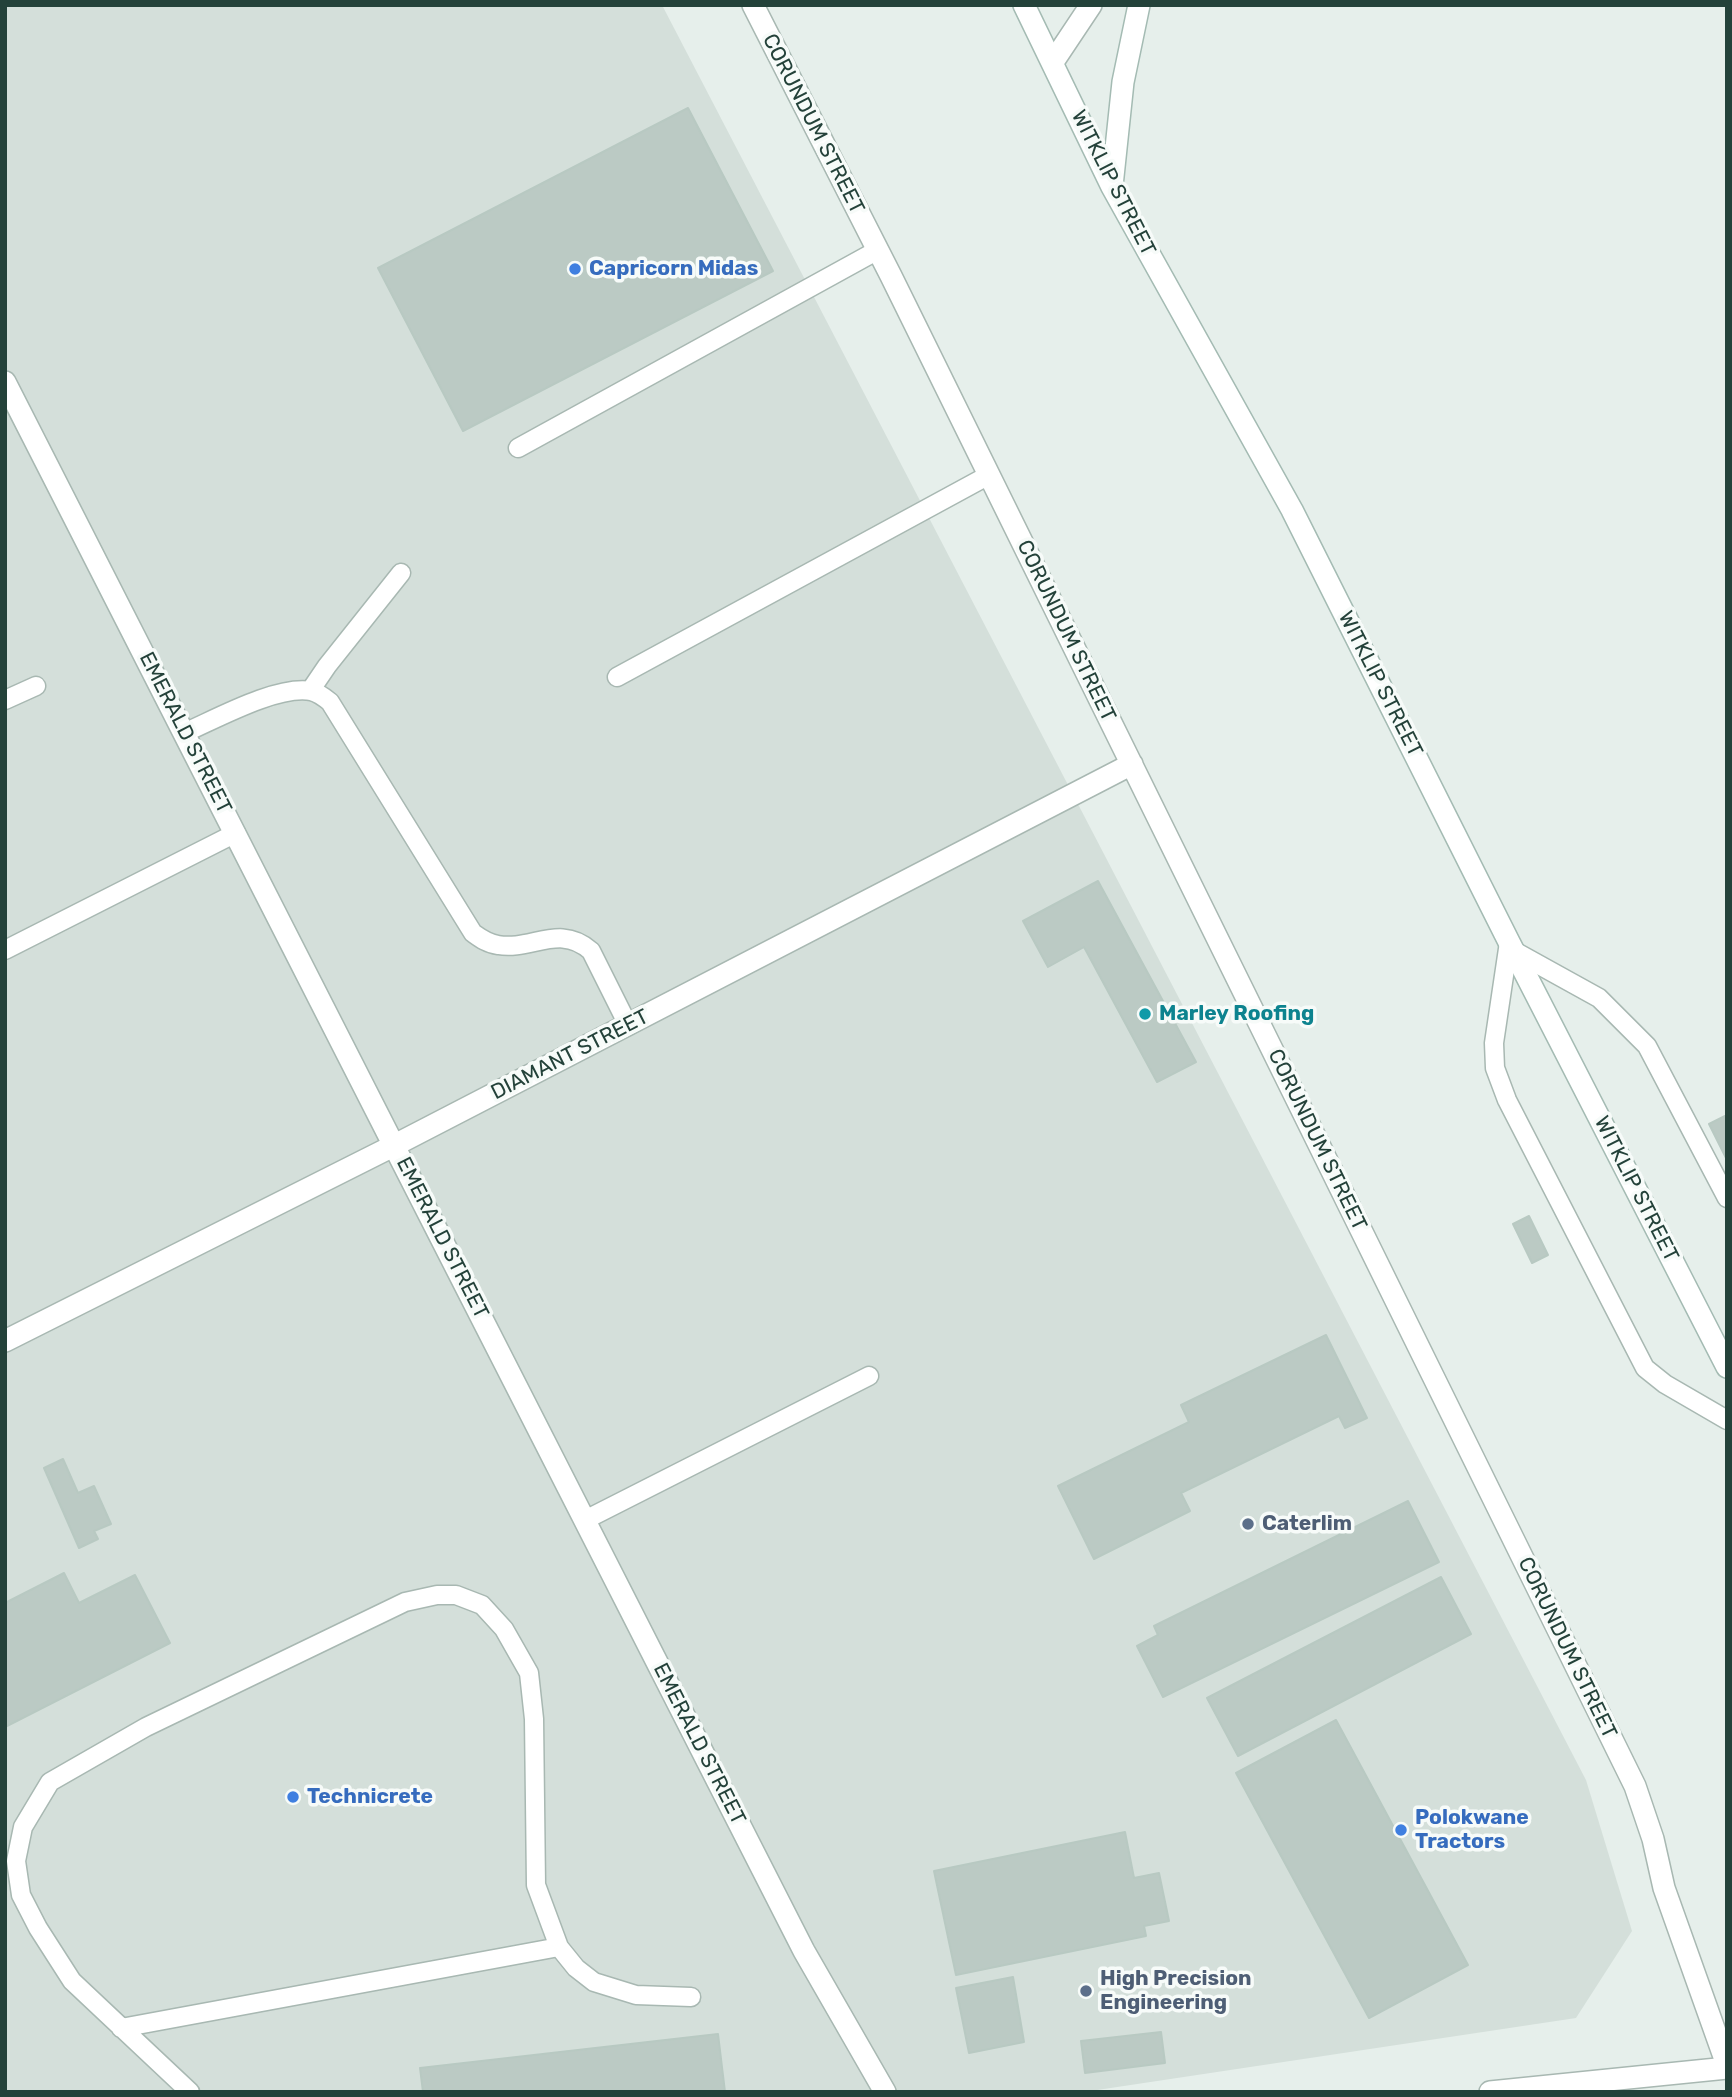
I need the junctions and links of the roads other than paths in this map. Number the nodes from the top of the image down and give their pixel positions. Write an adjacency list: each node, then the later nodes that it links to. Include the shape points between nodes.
1 (753, 5): 7 (street, CORUNDUM STREET)
2 (1024, 5): 5 (street, WITKLIP STREET)
3 (1091, 5): 5 (street)
4 (1139, 5): 6 (street, via 1123,82)
5 (1053, 62): 6 (street, WITKLIP STREET)
6 (1112, 187): 19 (street, WITKLIP STREET, via 1292,510)
7 (878, 250): 9 (lane); 10 (street, CORUNDUM STREET)
8 (5, 382): 16 (street, EMERALD STREET)
9 (519, 448)
10 (989, 475): 12 (lane); 17 (street, CORUNDUM STREET)
11 (401, 573): 14 (lane)
12 (617, 677)
13 (36, 686): 15 (lane)
14 (310, 691): 16 (lane, via 271,696); 21 (lane, via 330,702 473,933 497,945 565,938 584,945)
15 (5, 700)
16 (184, 733): 18 (street, EMERALD STREET)
17 (1132, 764): 21 (street, DIAMANT STREET); 32 (street, CORUNDUM STREET, via 1635,1786 1664,1888)
18 (236, 834): 20 (lane); 22 (street, EMERALD STREET)
19 (1512, 946): 23 (lane, via 1599,998 1647,1046); 25 (street, WITKLIP STREET); 27 (lane, via 1494,1043 1495,1068 1507,1100 1646,1368 1673,1390)
20 (5, 950)
21 (628, 1025): 22 (street, DIAMANT STREET)
22 (395, 1145): 24 (street, DIAMANT STREET); 28 (street, EMERALD STREET)
23 (1727, 1198)
24 (5, 1341)
25 (1727, 1367)
26 (869, 1376): 28 (lane)
27 (1727, 1420)
28 (585, 1520): 34 (street, EMERALD STREET, via 804,1951)
29 (559, 1947): 30 (lane, via 594,1982 636,1995); 31 (lane); 31 (lane, via 536,1885 529,1673 504,1629 482,1605 456,1594 437,1595 405,1602 146,1727 50,1782 23,1828 16,1861 21,1895 72,1981)
30 (691, 1997)
31 (121, 2028): 33 (lane)
32 (1727, 2067): 35 (street)
33 (190, 2092)
34 (885, 2092)
35 (1490, 2092)

